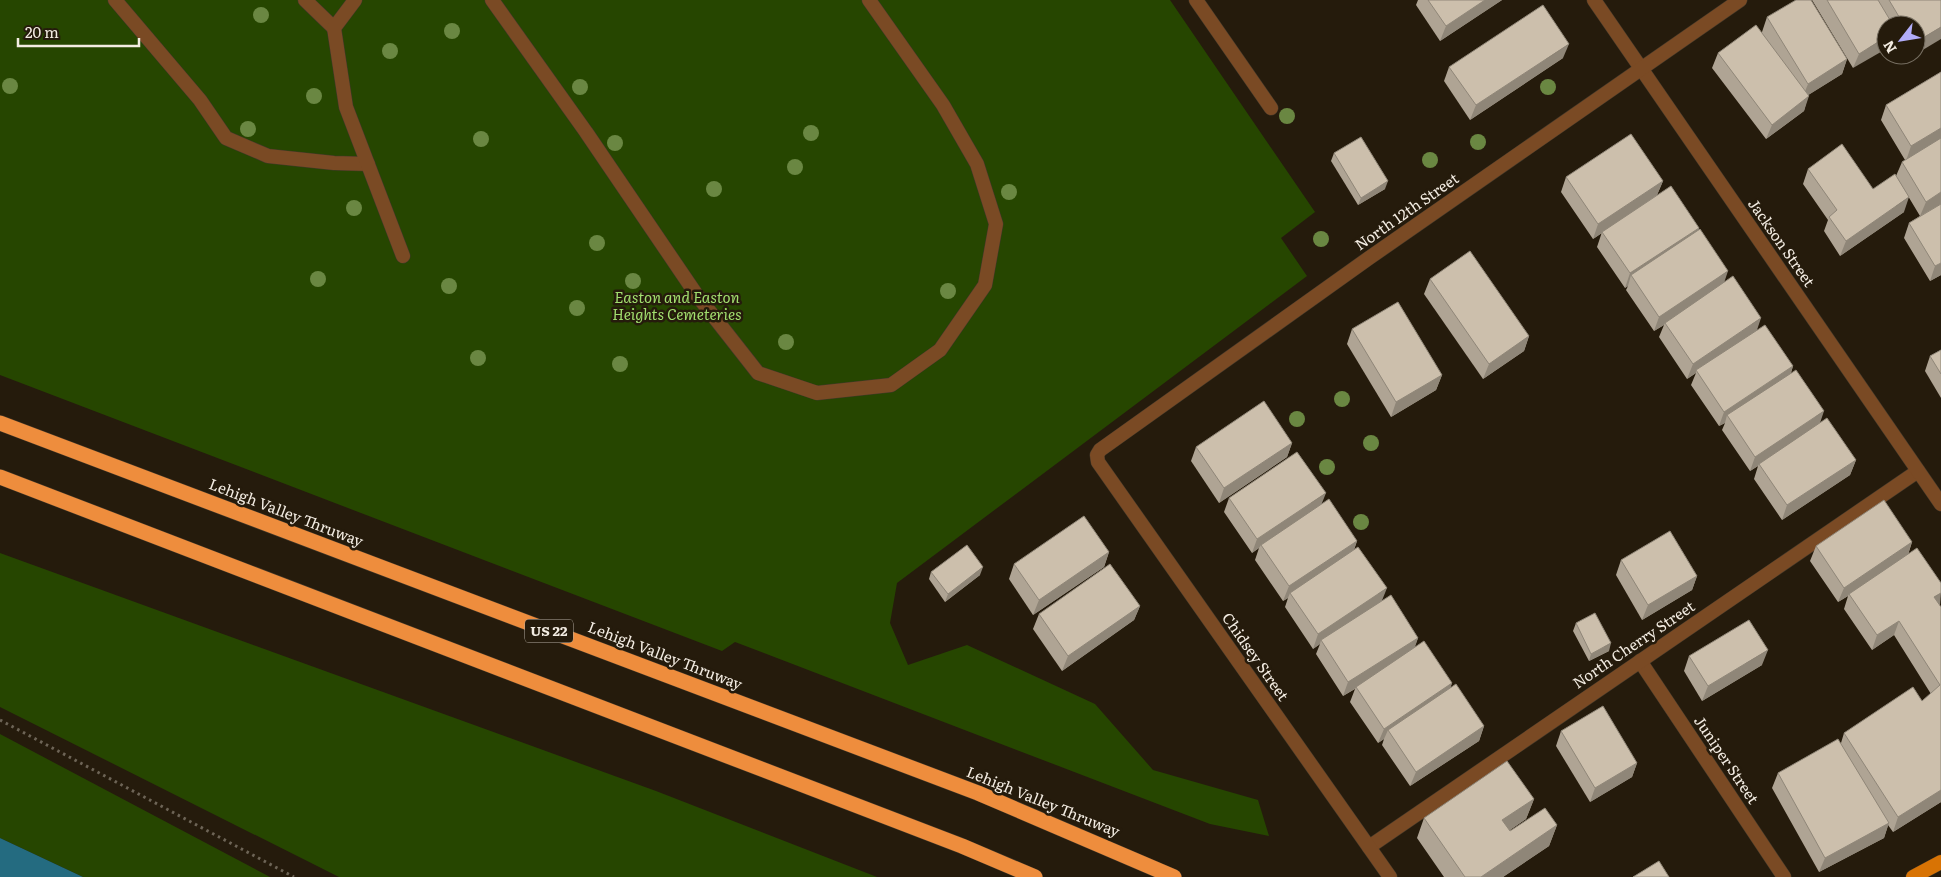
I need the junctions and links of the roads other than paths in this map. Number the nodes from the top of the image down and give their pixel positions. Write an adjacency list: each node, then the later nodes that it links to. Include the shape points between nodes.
1 (115, 0): 12 (street, via 200,100 226,138 268,156)
2 (304, 0): 9 (street)
3 (355, 0): 9 (street)
4 (492, 0): 5 (street, via 696,294 758,373 817,393 891,385 940,350 985,285 996,224 977,164 942,105)
5 (868, 0)
6 (1196, 0): 11 (street)
7 (1594, 0): 10 (street, Jackson Street)
8 (1740, 0): 10 (street, North 12th Street)
9 (334, 28): 12 (street, via 346,106)
10 (1641, 69): 15 (street, North 12th Street, via 1369,258); 16 (street, Jackson Street)
11 (1270, 108)
12 (368, 164): 13 (street)
13 (403, 256)
14 (0, 423): 23 (highway, Lehigh Valley Thruway / US 22, via 968,790)
15 (1097, 456): 20 (street, Chidsey Street, via 1098,462)
16 (1918, 470): 18 (street, Jackson Street); 19 (street, North Cherry Street)
17 (0, 477): 22 (highway, via 962,846)
18 (1941, 504)
19 (1640, 661): 20 (street, North Cherry Street); 25 (street, Juniper Street)
20 (1369, 847): 24 (street, Chidsey Street)
21 (1941, 862): 26 (main road)
22 (1035, 877)
23 (1174, 877)
24 (1390, 877)
25 (1784, 877)
26 (1914, 877)

